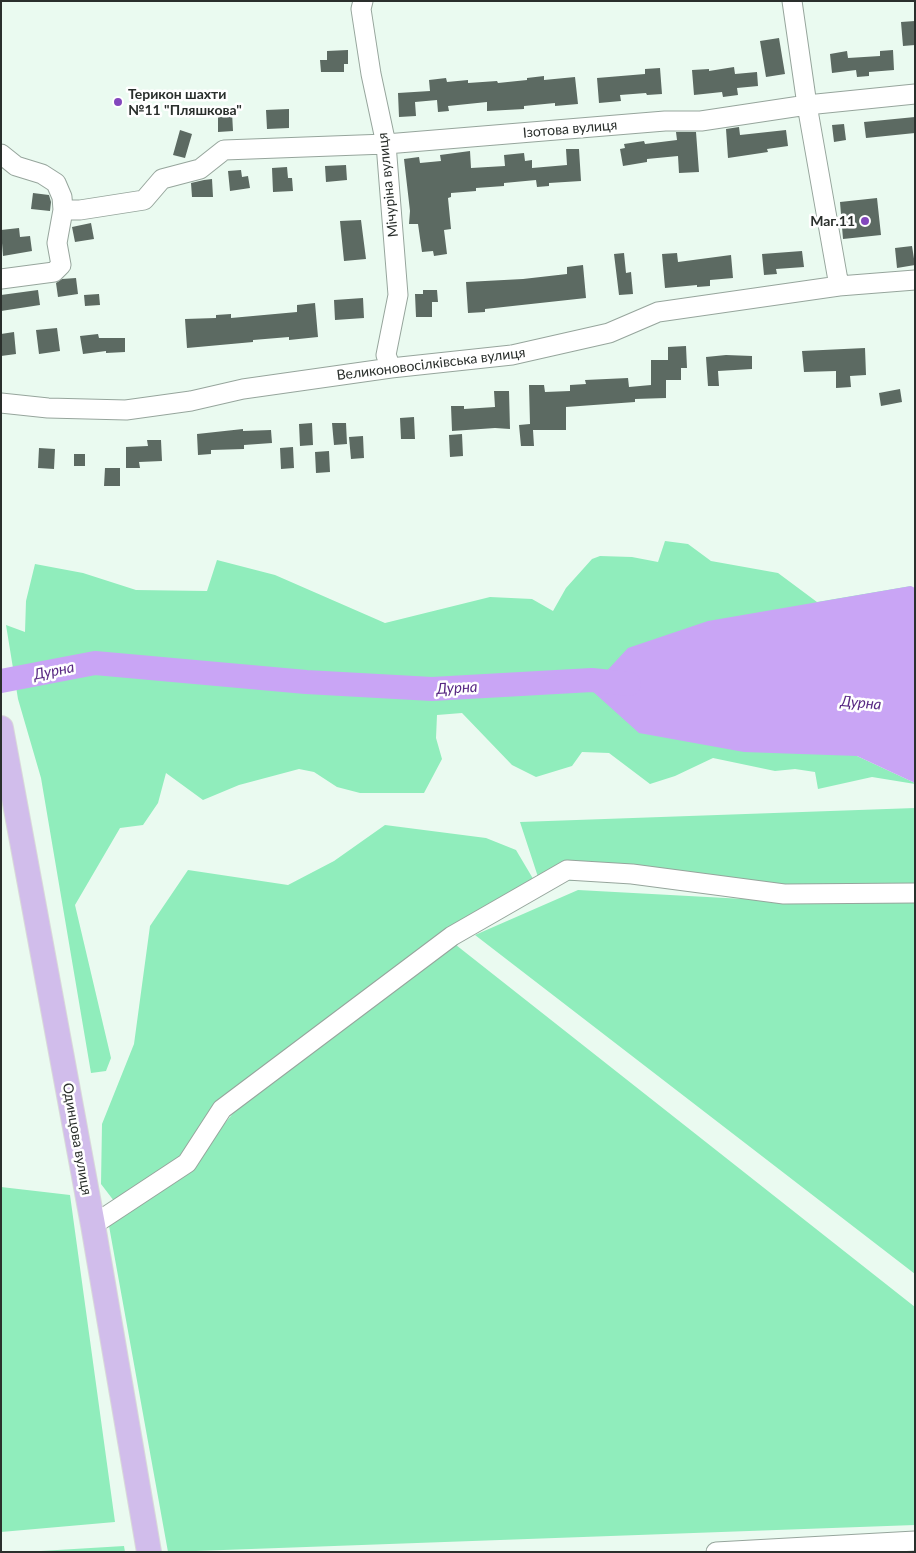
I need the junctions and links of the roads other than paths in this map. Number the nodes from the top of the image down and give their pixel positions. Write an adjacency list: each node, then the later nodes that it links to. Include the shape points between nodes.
1 (363, 1): 5 (street, Мічуріна вулиця, via 361,9)
2 (792, 1): 4 (street)
3 (915, 94): 4 (street, Ізотова вулиця)
4 (807, 105): 5 (street, Ізотова вулиця, via 701,121 665,121); 10 (street)
5 (386, 144): 7 (street, Ізотова вулиця, via 224,150 200,169 162,179 144,200); 11 (street, Мічуріна вулиця, via 398,295 386,355)
6 (1, 154): 7 (street, via 16,166 42,174 56,183)
7 (64, 210): 8 (street, via 57,244 61,265 54,272)
8 (1, 279)
9 (915, 280): 10 (street, Великоновосілківська вулиця)
10 (839, 286): 11 (street, Великоновосілківська вулиця, via 658,312 609,333 512,356)
11 (390, 368): 12 (street, Великоновосілківська вулиця, via 126,410 48,408)
12 (1, 402)
13 (1, 728): 15 (main road, Одинцова вулиця)
14 (915, 893): 15 (street, via 784,894 632,874 567,870 452,936 222,1109 187,1163)
15 (93, 1225): 17 (main road, Одинцова вулиця)
16 (915, 1541): 18 (street)
17 (149, 1552)
18 (716, 1552)

